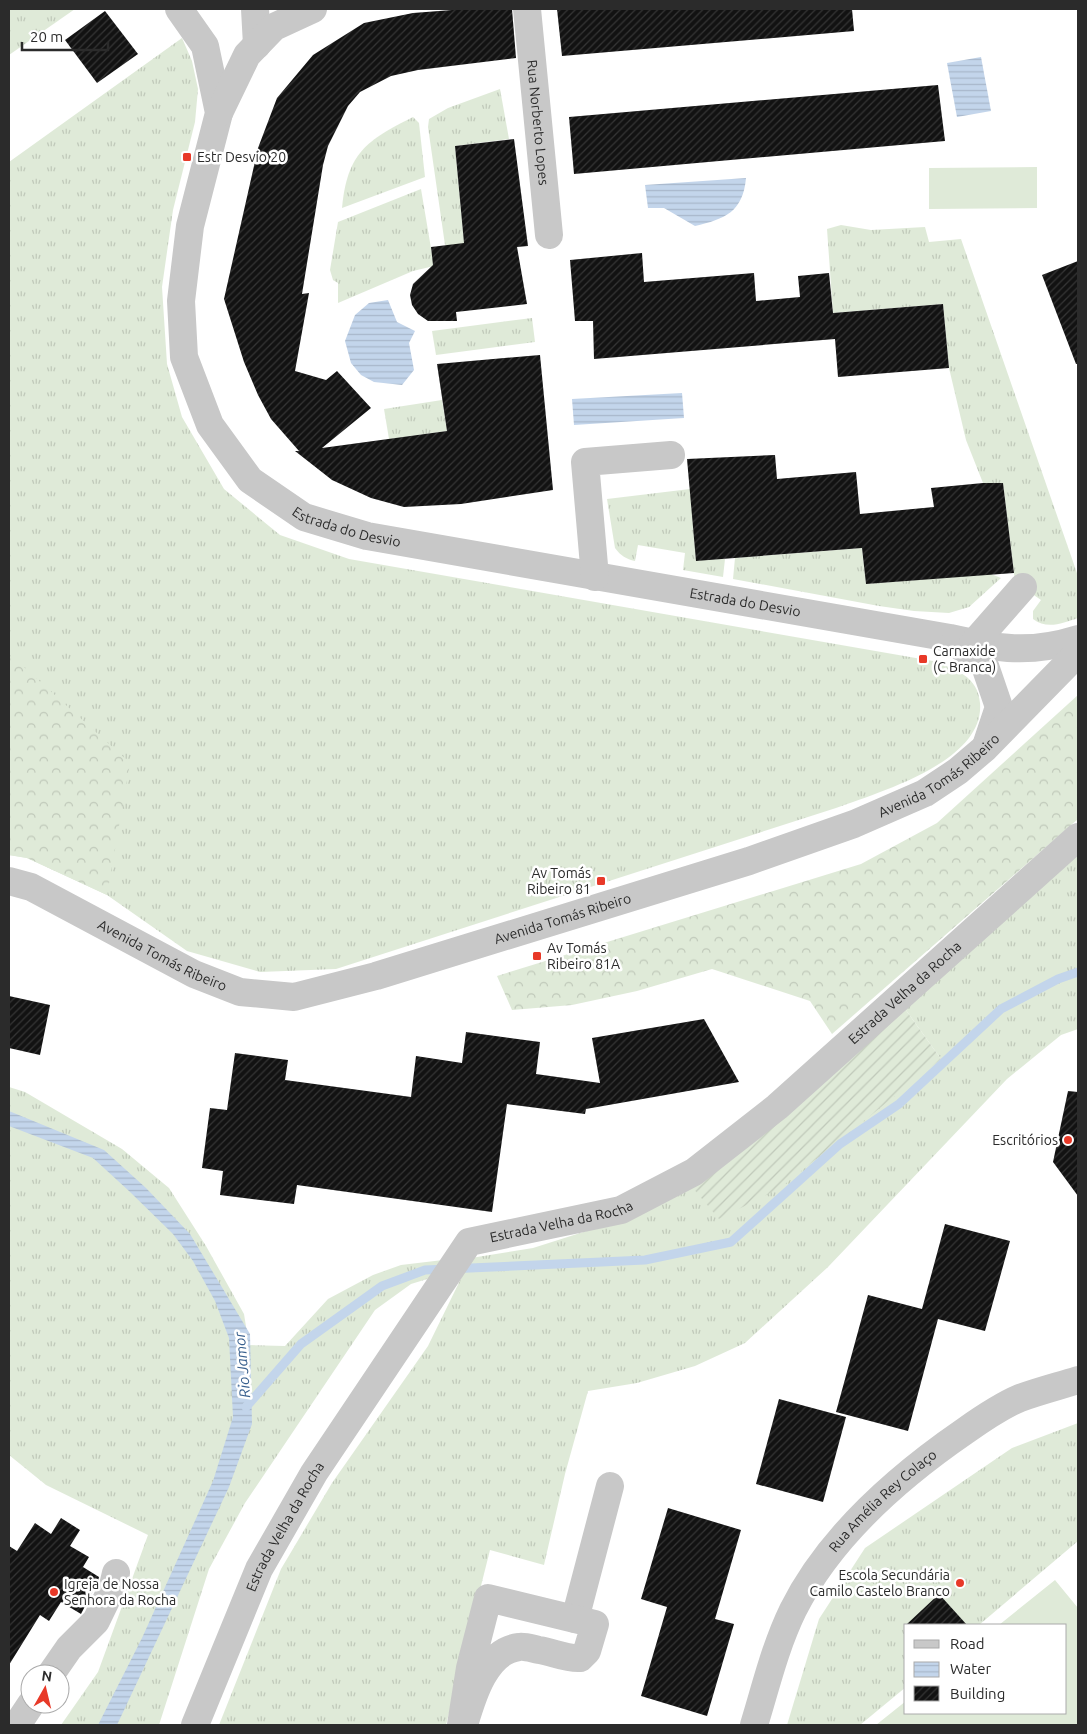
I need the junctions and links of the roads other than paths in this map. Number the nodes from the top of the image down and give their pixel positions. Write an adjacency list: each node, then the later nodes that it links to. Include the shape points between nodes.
1 (179, 9): 6 (street, Estrada do Desvio, via 205,46)
2 (256, 9): 5 (street)
3 (313, 9): 5 (street, via 274,27)
4 (527, 9): 7 (street, Rua Norberto Lopes)
5 (257, 45): 6 (street, via 246,55)
6 (219, 113): 9 (street, Estrada do Desvio, via 190,226 181,301 184,357 210,425 250,480 304,517 367,536)
7 (550, 235)
8 (671, 455): 9 (street, via 585,462)
9 (595, 577): 12 (street, Estrada do Desvio)
10 (1023, 587): 12 (street)
11 (1078, 639): 12 (street, Estrada do Desvio, via 1049,648 999,649)
12 (961, 641): 14 (street, Estrada do Desvio, via 985,666 999,707)
13 (1078, 653): 14 (street, Avenida Tomás Ribeiro)
14 (985, 748): 16 (street, Avenida Tomás Ribeiro, via 926,793 845,827 740,864 385,973 294,996 240,992 194,974 31,887)
15 (1078, 837): 26 (street, Estrada Velha da Rocha, via 777,1107 694,1172 621,1210 469,1242 314,1473 259,1569)
16 (9, 882)
17 (1078, 1380): 28 (street, Rua Amélia Rey Colaço, via 1020,1398 988,1415 944,1445 853,1526 821,1564 794,1610 774,1658)
18 (610, 1486): 21 (street)
19 (116, 1573): 23 (street, via 96,1621)
20 (486, 1609): 21 (street, via 488,1598); 22 (street, via 488,1623 495,1636 506,1644); 27 (street, via 470,1668)
21 (575, 1619): 22 (street, via 594,1624 587,1651 580,1658)
22 (519, 1647): 27 (street, via 489,1666 477,1684)
23 (58, 1664)
24 (24, 1714): 25 (street)
25 (17, 1725)
26 (194, 1725)
27 (462, 1725)
28 (754, 1725)

